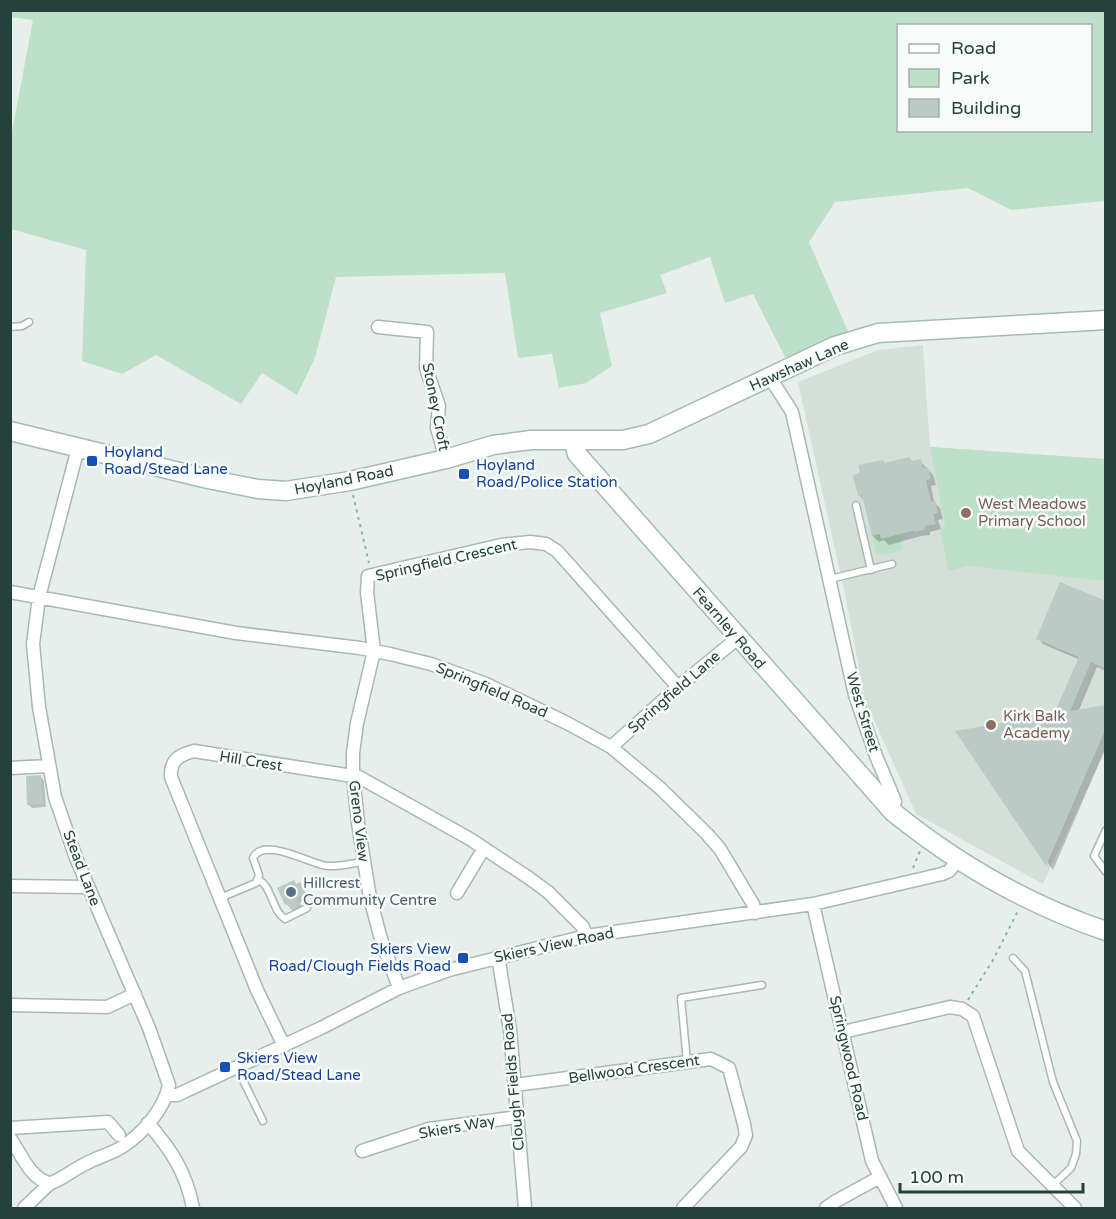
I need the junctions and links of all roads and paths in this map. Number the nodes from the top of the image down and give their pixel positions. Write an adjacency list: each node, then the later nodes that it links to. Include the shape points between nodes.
1 (1106, 320): 5 (main road, Hawshaw Lane, via 878,333 836,346)
2 (29, 322): 3 (lane)
3 (10, 327)
4 (378, 327): 9 (street, Stoney Croft, via 427,332 426,368 439,406 437,428)
5 (769, 376): 7 (main road, Hawshaw Lane, via 649,434 623,440); 15 (street, West Street, via 792,412)
6 (10, 431): 8 (main road, Hoyland Road)
7 (573, 440): 9 (main road, Hoyland Road, via 502,444); 18 (main road, Fearnley Road, via 576,454)
8 (78, 448): 10 (main road, Hoyland Road, via 258,489 286,491); 17 (street, Stead Lane)
9 (446, 459): 10 (main road, Hoyland Road)
10 (350, 481): 14 (path)
11 (856, 505): 13 (lane)
12 (892, 564): 13 (lane)
13 (871, 570): 15 (lane)
14 (372, 575): 19 (street, Springfield Crescent, via 368,576 367,584); 20 (street, Springfield Crescent, via 501,544 546,544 557,551)
15 (830, 579): 25 (street, West Street, via 855,695 895,801)
16 (10, 592): 17 (street, Springfield Road)
17 (39, 597): 19 (street, Springfield Road, via 236,633); 22 (street, Stead Lane, via 33,644)
18 (738, 639): 20 (street, Springfield Lane); 25 (main road, Fearnley Road)
19 (374, 651): 21 (street, Springfield Road, via 431,664 486,684); 24 (street, Greno View, via 357,723)
20 (678, 687): 21 (street, Springfield Lane)
21 (611, 747): 41 (street, Springfield Road, via 660,788 713,842)
22 (48, 766): 23 (street); 35 (street, Stead Lane, via 55,797)
23 (10, 768)
24 (353, 776): 28 (street, Hill Crest); 30 (street, Greno View); 38 (street, Hill Crest, via 194,751 180,754 170,768 171,777)
25 (894, 812): 27 (main road)
26 (1106, 830): 31 (lane, via 1094,856)
27 (925, 838): 29 (main road); 33 (path)
28 (484, 848): 36 (street); 43 (street, Hill Crest, via 548,891 583,927)
29 (958, 859): 33 (street, Skiers View Road, via 950,871); 37 (main road)
30 (364, 862): 32 (lane, via 329,866 267,849 255,853 253,858); 47 (street, Greno View, via 381,939)
31 (1106, 872)
32 (258, 879): 38 (lane, via 251,886); 40 (lane, via 265,884 285,919)
33 (908, 882): 39 (street, Skiers View Road)
34 (10, 886): 35 (street)
35 (88, 887): 48 (street, Stead Lane)
36 (456, 893)
37 (1025, 897): 42 (main road); 50 (path)
38 (220, 898): 52 (street, Hill Crest)
39 (813, 904): 41 (street, Skiers View Road); 51 (street, Springwood Road)
40 (307, 908)
41 (755, 913): 43 (street, Skiers View Road)
42 (1106, 931)
43 (586, 936): 44 (street, Skiers View Road)
44 (498, 956): 47 (street, Skiers View Road); 55 (street, Clough Fields Road)
45 (1014, 958): 66 (lane, via 1025,971 1053,1082 1077,1142 1071,1168)
46 (762, 985): 53 (lane, via 681,998)
47 (399, 988): 52 (street, Skiers View Road)
48 (135, 994): 49 (street, via 107,1007); 56 (street, Stead Lane, via 168,1077)
49 (10, 1005)
50 (962, 1009): 51 (street, via 950,1008); 66 (street, via 973,1016 1018,1151)
51 (843, 1032): 64 (street, Springwood Road, via 872,1161)
52 (284, 1046): 54 (street, Skiers View Road)
53 (687, 1062): 55 (street, Bellwood Crescent); 70 (street, Bellwood Crescent, via 711,1059 729,1068 746,1136 741,1147)
54 (237, 1068): 56 (street, Skiers View Road, via 177,1095); 58 (lane)
55 (515, 1085): 57 (street, Clough Fields Road)
56 (167, 1095): 59 (street)
57 (517, 1117): 63 (street, Skiers Way, via 429,1130); 69 (street, Clough Fields Road)
58 (263, 1121)
59 (148, 1123): 65 (street, via 121,1148); 68 (street, via 187,1180)
60 (10, 1128): 61 (street, via 108,1122)
61 (119, 1135)
62 (10, 1138): 65 (street, via 35,1175)
63 (363, 1150)
64 (880, 1178): 71 (street); 72 (street, Springwood Road)
65 (49, 1183): 67 (street)
66 (1052, 1185): 73 (street)
67 (24, 1209)
68 (193, 1209)
69 (525, 1209)
70 (683, 1209)
71 (826, 1209)
72 (896, 1209)
73 (1075, 1209)

